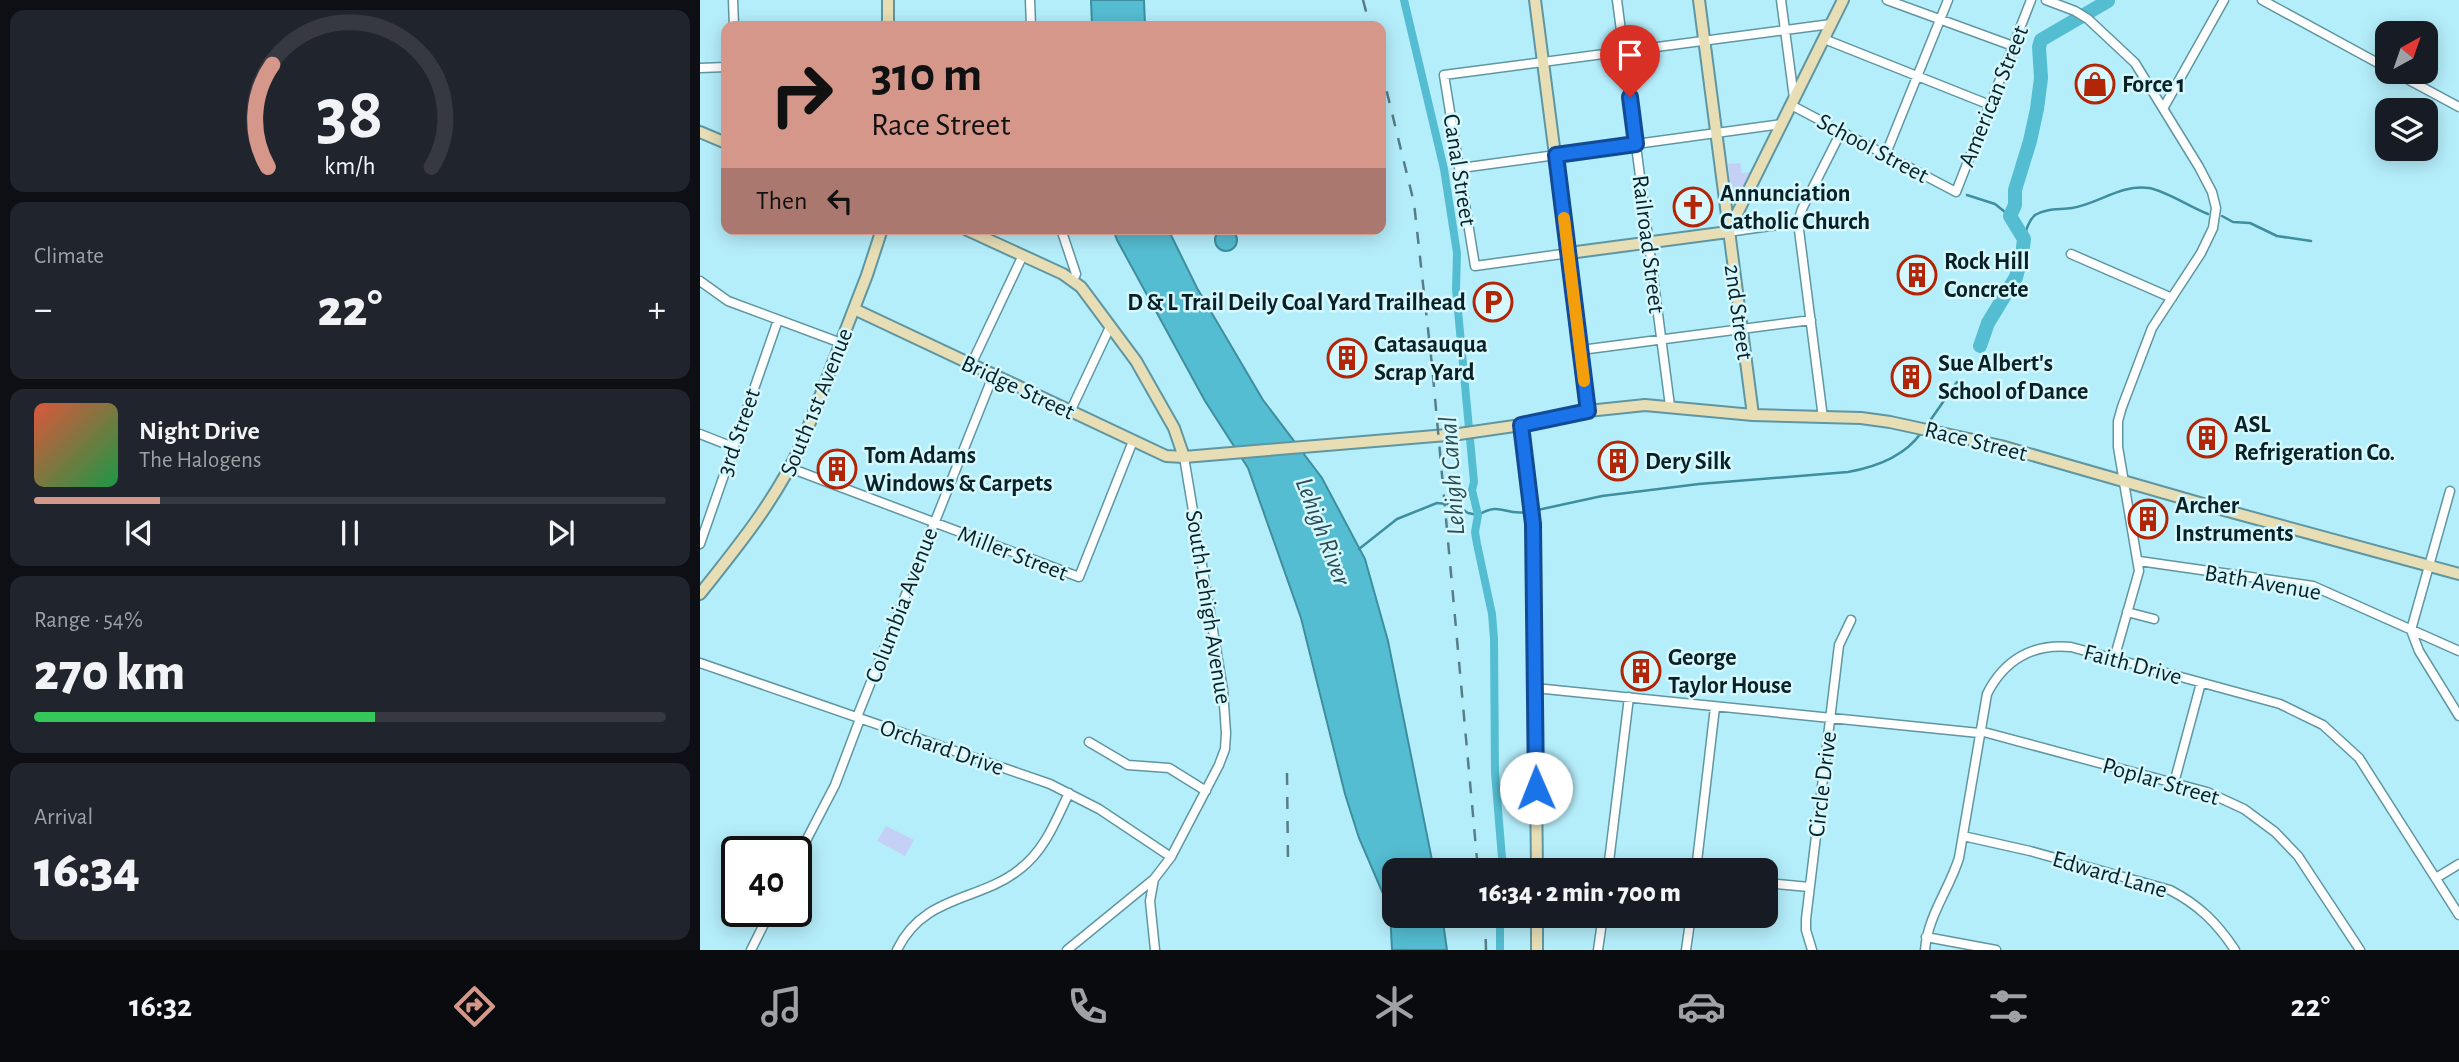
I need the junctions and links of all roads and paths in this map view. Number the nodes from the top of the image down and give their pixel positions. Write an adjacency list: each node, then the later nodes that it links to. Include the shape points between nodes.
1 (733, 0): 16 (street)
2 (888, 0): 17 (main road)
3 (1030, 0): 18 (street)
4 (1535, 0): 25 (main road)
5 (1617, 0): 24 (street, Railroad Street)
6 (1699, 0): 22 (main road, 2nd Street)
7 (1781, 0): 20 (street)
8 (1843, 0): 19 (main road)
9 (1887, 0): 15 (street)
10 (1948, 0): 15 (street)
11 (2031, 0): 23 (street, American Street)
12 (2046, 0): 33 (street, via 2088,19 2135,63)
13 (2224, 0): 33 (street)
14 (2262, 0): 26 (street)
15 (1940, 20): 23 (street); 29 (street)
16 (734, 21)
17 (888, 21)
18 (1031, 21)
19 (1831, 24): 20 (street); 21 (main road)
20 (1785, 29): 22 (street); 31 (street)
21 (1824, 39): 29 (street); 31 (main road)
22 (1704, 40): 24 (street); 38 (main road, 2nd Street)
23 (2013, 46): 32 (street, American Street)
24 (1624, 50): 25 (street); 40 (street, Railroad Street)
25 (1543, 60): 41 (main road); 43 (street, Canal Street, via 1444,75)
26 (2375, 61)
27 (721, 67): 28 (street)
28 (700, 68)
29 (1917, 76): 32 (street); 42 (street)
30 (2416, 84): 34 (street)
31 (1793, 102): 35 (main road); 37 (street, School Street)
32 (1990, 105): 44 (street, American Street)
33 (2164, 107): 56 (street, via 2212,192 2216,208 2211,235)
34 (2459, 107)
35 (1782, 124): 38 (street, School Street); 46 (main road)
36 (700, 132): 39 (main road)
37 (1841, 132): 42 (street, School Street); 45 (street)
38 (1716, 133): 40 (street, School Street); 46 (main road, 2nd Street)
39 (721, 141)
40 (1636, 144): 41 (street, School Street); 50 (street, Railroad Street)
41 (1556, 155): 43 (street, School Street); 51 (main road)
42 (1885, 156): 44 (street, School Street)
43 (1461, 168): 51 (street, Canal Street, via 1475,266)
44 (1955, 192)
45 (1798, 222): 46 (street); 59 (street)
46 (1728, 232): 50 (main road); 61 (main road, 2nd Street)
47 (880, 235): 57 (main road, South 1st Avenue)
48 (978, 235): 53 (main road)
49 (1063, 235): 54 (street, via 1076,274)
50 (1649, 243): 51 (main road); 62 (street, Railroad Street)
51 (1569, 253): 64 (main road)
52 (2071, 254): 56 (street)
53 (1023, 255): 54 (main road); 65 (street)
54 (1073, 280): 60 (main road, South Lehigh Avenue)
55 (700, 281): 58 (street, via 728,301)
56 (2172, 298): 79 (street, via 2152,328 2122,407 2117,436)
57 (854, 309): 63 (main road, South 1st Avenue); 65 (main road, Bridge Street)
58 (778, 320): 63 (street); 76 (street, 3rd Street)
59 (1811, 320): 61 (street); 71 (street)
60 (1110, 327): 69 (street); 77 (main road, South Lehigh Avenue, via 1148,381)
61 (1741, 328): 62 (street); 70 (main road, 2nd Street)
62 (1661, 339): 64 (street); 67 (street, Railroad Street)
63 (841, 343): 78 (main road, South 1st Avenue)
64 (1581, 350): 68 (main road)
65 (971, 365): 66 (main road, Bridge Street)
66 (993, 376): 69 (main road, Bridge Street); 81 (street, Columbia Avenue)
67 (1670, 406): 68 (main road, Race Street); 70 (main road, Race Street)
68 (1588, 411): 72 (main road, Race Street)
69 (1070, 412): 74 (main road, Bridge Street)
70 (1753, 415): 71 (main road, Race Street)
71 (1823, 418): 79 (main road, Race Street, via 1861,418 1936,431)
72 (1521, 425): 75 (main road, Race Street); 95 (main road, via 1532,511)
73 (700, 434): 76 (street)
74 (1133, 441): 77 (main road, Bridge Street, via 1166,456); 81 (street, Miller Street, via 1079,578)
75 (1332, 446): 77 (main road, Bridge Street)
76 (733, 447): 82 (street, 3rd Street)
77 (1184, 457): 104 (street, South Lehigh Avenue, via 1226,716 1225,749)
78 (790, 468): 81 (street, Miller Street); 86 (main road, South 1st Avenue, via 764,513)
79 (2123, 481): 83 (street); 84 (main road, Race Street)
80 (2450, 491): 84 (street)
81 (933, 523): 99 (street, Columbia Avenue)
82 (700, 544)
83 (2139, 561): 87 (street); 90 (street, Bath Avenue, via 2301,583)
84 (2428, 566): 85 (main road, Race Street); 90 (street)
85 (2459, 575)
86 (700, 594)
87 (2127, 612): 88 (street); 92 (street)
88 (2154, 619)
89 (1851, 620): 100 (street, Circle Drive, via 1839,645)
90 (2410, 630): 91 (street, Bath Avenue); 98 (street)
91 (2459, 651)
92 (2114, 659): 94 (street, Faith Drive); 101 (street, Faith Drive, via 2058,646 2025,653 1993,682)
93 (700, 663): 99 (street, Orchard Drive)
94 (2201, 682): 103 (street); 113 (street, Faith Drive, via 2295,709 2336,734 2365,768)
95 (1535, 688): 96 (street, Poplar Street); 109 (main road)
96 (1629, 697): 97 (street, Poplar Street); 110 (street)
97 (1715, 707): 100 (street, Poplar Street); 111 (street)
98 (2459, 716)
99 (858, 718): 105 (street, Orchard Drive); 107 (street, Columbia Avenue, via 835,785)
100 (1829, 718): 101 (street, Poplar Street); 116 (street, Circle Drive)
101 (1980, 732): 103 (street, Poplar Street); 106 (street, Faith Drive)
102 (1089, 742): 104 (street, via 1128,765 1169,768)
103 (2174, 783): 134 (street, Poplar Street, via 2226,799 2276,832 2301,861)
104 (1206, 791): 108 (street, South Lehigh Avenue)
105 (1069, 793): 108 (street, Orchard Drive); 124 (street, via 1041,848 1022,868 936,908 915,924)
106 (1963, 835): 122 (street, Faith Drive, via 1955,871); 133 (street, Edward Lane, via 2170,890 2210,916)
107 (808, 836)
108 (1171, 857): 114 (street, South Lehigh Avenue)
109 (1537, 858)
110 (1610, 858)
111 (1697, 858)
112 (2459, 864): 113 (street)
113 (2436, 878): 117 (street, Faith Drive)
114 (1154, 879): 125 (street, South Lehigh Avenue); 126 (street, via 1150,901)
115 (1778, 884): 116 (street)
116 (1809, 887): 130 (street, Circle Drive, via 1806,930)
117 (2459, 915)
118 (762, 927): 123 (street)
119 (1537, 928): 127 (main road)
120 (1601, 928): 128 (street)
121 (1689, 928): 129 (street)
122 (1926, 937): 131 (street, Faith Drive); 132 (street)
123 (751, 950)
124 (897, 950)
125 (1067, 950)
126 (1154, 950)
127 (1537, 950)
128 (1598, 950)
129 (1686, 950)
130 (1812, 950)
131 (1925, 950)
132 (1996, 950)
133 (2235, 950)
134 (2360, 950)

